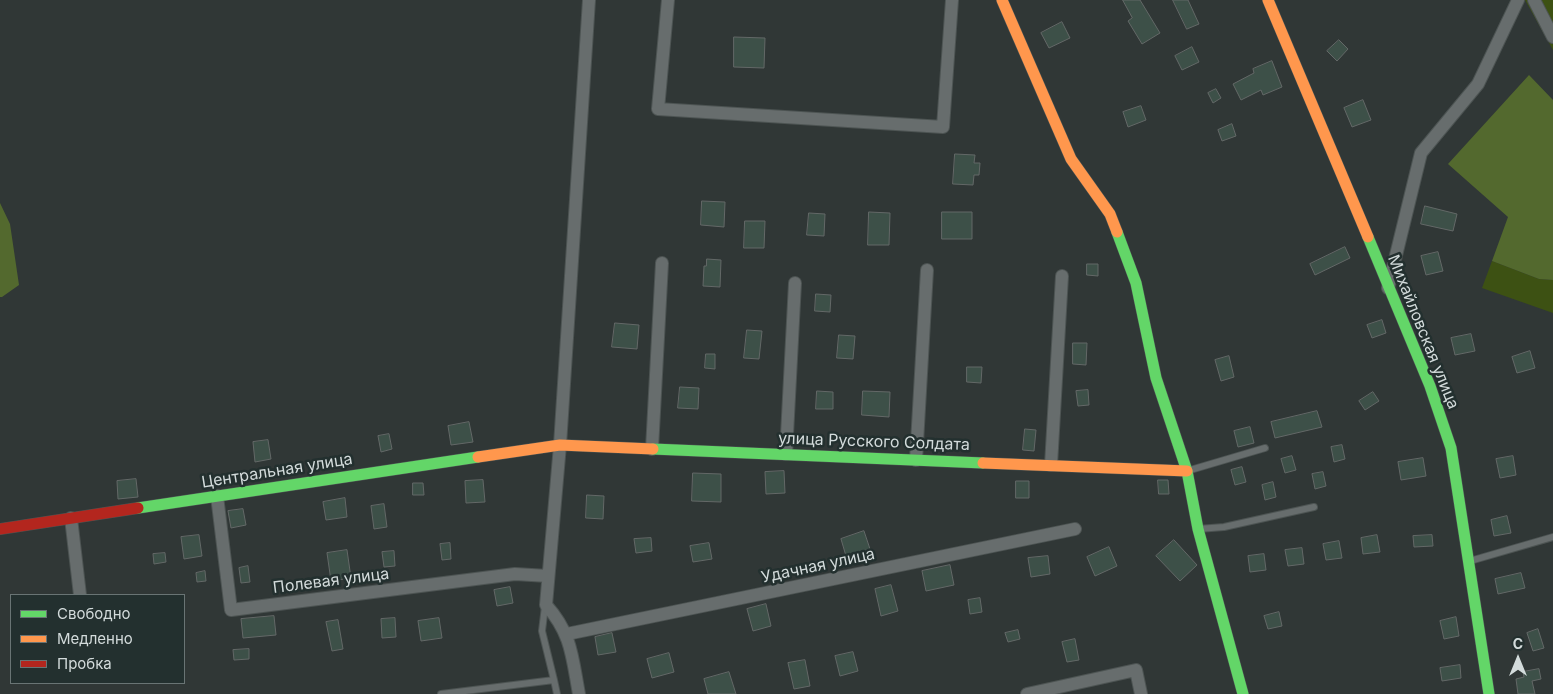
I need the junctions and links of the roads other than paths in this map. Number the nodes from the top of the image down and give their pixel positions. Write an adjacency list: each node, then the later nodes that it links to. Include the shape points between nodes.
1 (589, 0): 14 (street)
2 (668, 0): 3 (street, via 658,109 943,127)
3 (952, 0)
4 (1002, 0): 20 (street, via 1071,160 1110,214 1136,283 1156,378)
5 (1268, 0): 13 (street, Михайловская улица)
6 (1518, 0): 13 (street, via 1478,84 1421,153)
7 (1534, 0): 8 (street)
8 (1553, 37)
9 (662, 263): 16 (street)
10 (927, 270): 18 (street)
11 (1062, 276): 19 (street)
12 (794, 283): 17 (street)
13 (1388, 288): 28 (street, Михайловская улица, via 1430,386 1451,448)
14 (560, 445): 16 (street, улица Русского Солдата); 21 (street, Центральная улица); 29 (street)
15 (1265, 448): 20 (lane)
16 (652, 449): 17 (street, улица Русского Солдата)
17 (786, 454): 18 (street, улица Русского Солдата)
18 (916, 460): 19 (street, улица Русского Солдата)
19 (1051, 465): 20 (street, улица Русского Солдата)
20 (1186, 470): 26 (street)
21 (217, 496): 23 (street, Центральная улица); 29 (street, Полевая улица, via 231,610 515,574)
22 (1314, 507): 26 (lane, via 1224,527)
23 (71, 518): 24 (street, Центральная улица); 30 (street)
24 (0, 529)
25 (1075, 529): 32 (street, Удачная улица)
26 (1198, 529): 39 (street)
27 (1553, 537): 28 (lane)
28 (1469, 562): 40 (street, Михайловская улица)
29 (548, 576): 31 (street)
30 (80, 594)
31 (546, 605): 32 (street); 33 (lane, via 542,630)
32 (567, 634): 36 (street)
33 (554, 680): 34 (lane); 35 (lane)
34 (441, 694)
35 (557, 694)
36 (580, 694)
37 (1027, 694): 38 (street, via 1136,670)
38 (1141, 694)
39 (1243, 694)
40 (1489, 694)

